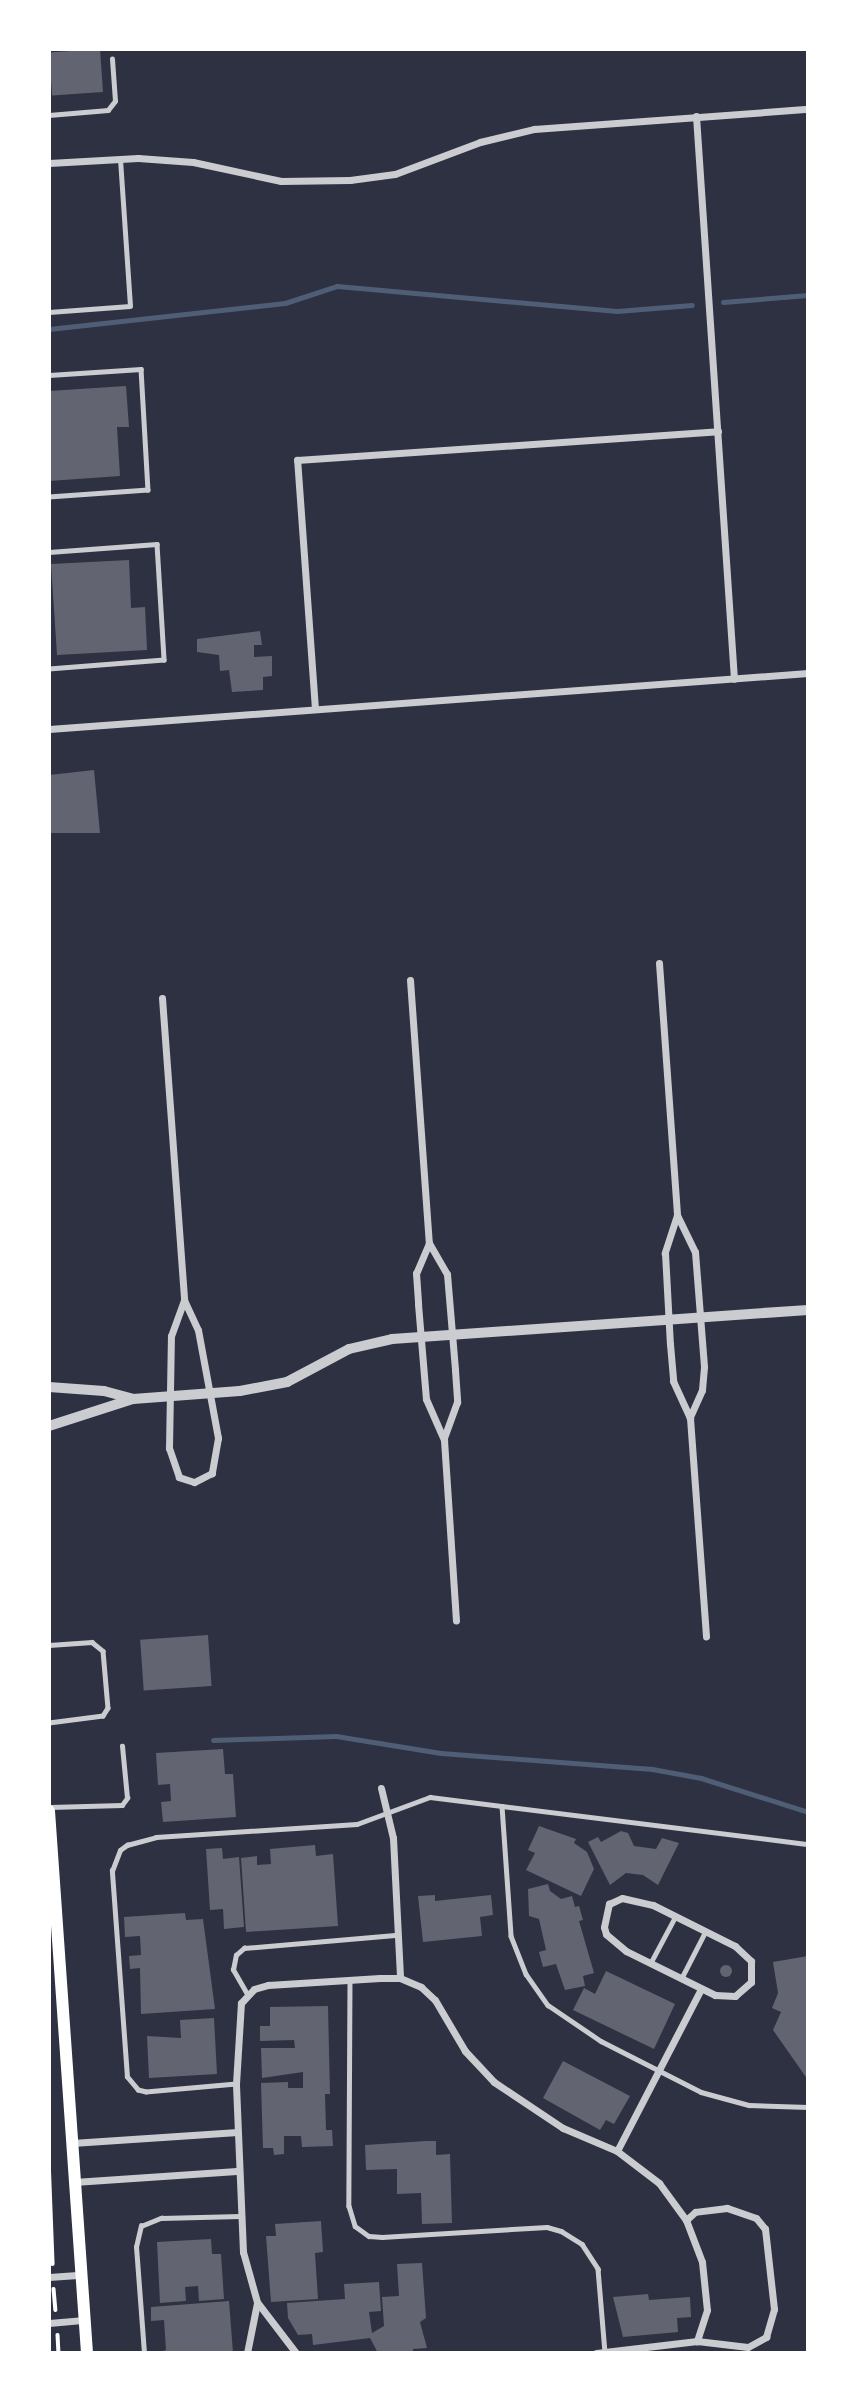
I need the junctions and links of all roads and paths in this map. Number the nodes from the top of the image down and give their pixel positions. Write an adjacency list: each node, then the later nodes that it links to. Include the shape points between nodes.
1 (112, 59): 3 (lane, via 115,101 108,110)
2 (808, 108): 4 (street)
3 (49, 114)
4 (696, 116): 5 (street, via 534,129 480,142 395,174 339,181 281,181 193,162); 9 (street)
5 (120, 159): 6 (street); 7 (lane, via 130,306)
6 (49, 163)
7 (49, 312)
8 (49, 375): 10 (lane, via 141,369 148,490)
9 (718, 431): 14 (street); 15 (street, via 297,460)
10 (49, 497)
11 (49, 552): 12 (lane, via 157,544 164,660)
12 (49, 669)
13 (808, 673): 14 (street)
14 (734, 679): 15 (street)
15 (315, 709): 16 (street)
16 (49, 729)
17 (659, 962): 20 (street)
18 (410, 980): 21 (street)
19 (162, 998): 22 (street)
20 (677, 1215): 24 (street, via 695,1252); 25 (street, via 665,1253)
21 (429, 1243): 26 (street, via 447,1274); 27 (street, via 416,1273)
22 (184, 1300): 29 (street, via 198,1330); 30 (street, via 171,1336)
23 (808, 1310): 24 (street)
24 (700, 1318): 25 (street); 32 (street, via 704,1380)
25 (668, 1321): 26 (street); 32 (street, via 673,1381)
26 (452, 1336): 27 (street); 34 (street, via 457,1402)
27 (421, 1338): 29 (street, via 349,1349 287,1382); 34 (street, via 426,1399)
28 (49, 1387): 31 (street, via 104,1391)
29 (208, 1393): 30 (street); 30 (street, via 218,1452 212,1473 194,1482 179,1477 170,1460)
30 (169, 1396): 31 (street)
31 (133, 1399): 33 (street)
32 (690, 1418): 36 (street)
33 (49, 1426)
34 (444, 1440): 35 (street)
35 (456, 1621)
36 (706, 1636)
37 (49, 1645): 38 (lane, via 92,1642 103,1651 108,1708 103,1716)
38 (49, 1723)
39 (122, 1746): 42 (lane, via 127,1798 122,1805)
40 (382, 1788): 43 (street)
41 (502, 1806): 43 (lane, via 430,1797); 44 (lane); 54 (lane, via 508,1922 536,1992 562,2017)
42 (49, 1809): 58 (main road)
43 (388, 1813): 47 (street); 55 (lane, via 357,1824 156,1837 120,1850 112,1871 130,2084 146,2092)
44 (808, 1844)
45 (675, 1916): 46 (street); 48 (lane); 48 (street, via 633,1898 609,1904 603,1919 606,1934)
46 (705, 1931): 49 (lane); 52 (street, via 747,1955 754,1973 736,1996)
47 (397, 1935): 50 (street); 53 (lane, via 244,1948 236,1955 233,1970)
48 (651, 1962): 49 (street)
49 (682, 1977): 52 (street)
50 (400, 1978): 51 (street); 59 (street, via 421,1987 435,2000 465,2051 494,2082 563,2127)
51 (351, 1981): 53 (street, via 268,1985); 78 (lane, via 349,2206 355,2226 369,2236 382,2237 547,2227 561,2231 582,2245 597,2269)
52 (701, 1989): 54 (street)
53 (247, 1994): 55 (street, via 238,2017)
54 (659, 2072): 56 (lane, via 701,2092 749,2105); 59 (street)
55 (236, 2084): 57 (street)
56 (808, 2107)
57 (238, 2132): 58 (street); 61 (street)
58 (72, 2143): 62 (main road)
59 (617, 2151): 64 (street, via 659,2183)
60 (49, 2158): 66 (path)
61 (237, 2171): 62 (street); 63 (street)
62 (74, 2182): 65 (main road)
63 (240, 2216): 67 (street, via 243,2252); 74 (lane, via 162,2218 141,2226 136,2247)
64 (686, 2220): 70 (street, via 708,2290); 71 (street, via 695,2212 727,2208 756,2218 765,2229 772,2320 766,2337)
65 (81, 2275): 66 (street); 68 (main road)
66 (51, 2277): 69 (path)
67 (257, 2302): 75 (street); 76 (street)
68 (85, 2320): 69 (street); 73 (main road)
69 (53, 2323): 72 (path)
70 (696, 2341): 71 (street); 78 (street)
71 (749, 2350)
72 (59, 2353)
73 (87, 2353)
74 (144, 2353)
75 (247, 2353)
76 (296, 2353)
77 (596, 2353): 78 (street)
78 (605, 2353)

